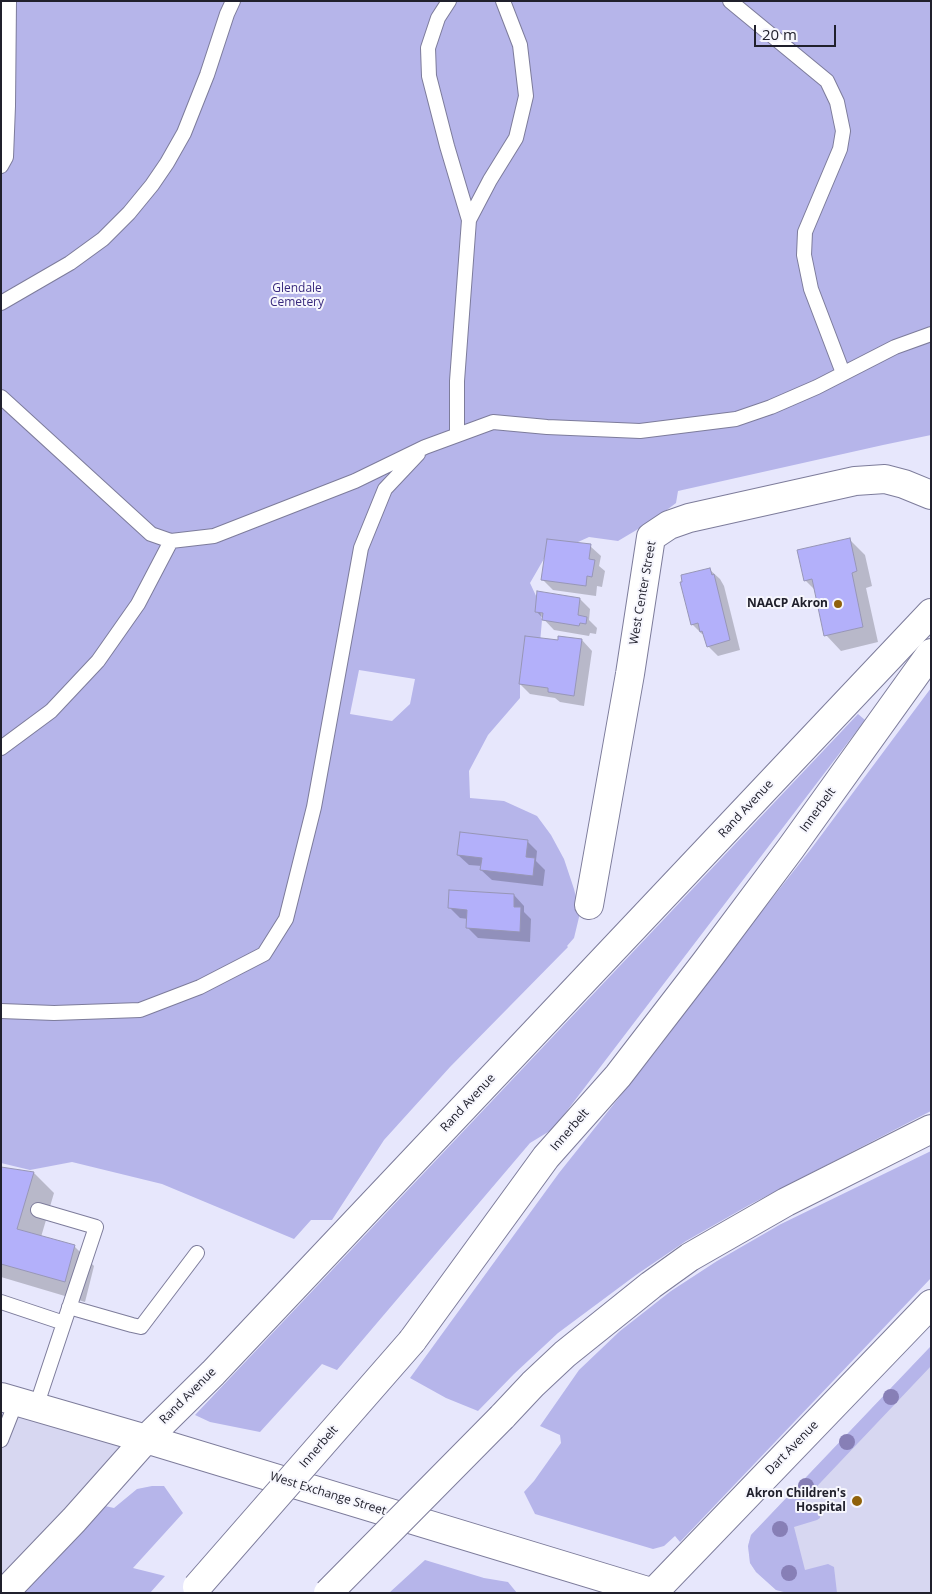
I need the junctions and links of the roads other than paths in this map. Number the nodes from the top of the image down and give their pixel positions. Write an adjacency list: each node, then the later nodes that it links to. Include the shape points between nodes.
1 (9, 1): 6 (lane, via 6,157)
2 (233, 1): 8 (lane, via 184,133 152,185 103,239 70,263)
3 (448, 1): 7 (lane, via 438,18 428,48 430,76)
4 (503, 1): 7 (lane, via 520,45 526,96 516,138)
5 (730, 1): 10 (lane, via 827,81 836,102 843,130 840,149 805,232 804,255 811,289)
6 (1, 166)
7 (469, 220): 12 (lane, via 457,381)
8 (1, 303)
9 (931, 334): 10 (lane, via 895,347)
10 (843, 373): 12 (lane, via 817,387 736,419 640,431 494,422)
11 (1, 397): 15 (lane, via 151,534)
12 (457, 435): 13 (lane)
13 (425, 446): 15 (lane, via 355,481 214,536); 20 (lane, via 385,489 361,548 314,807 286,919 264,954 200,987 140,1010)
14 (931, 495): 19 (main road, West Center Street, via 884,479 855,481 689,518 669,525 651,537)
15 (171, 541): 18 (lane, via 138,604 98,661 51,711)
16 (931, 613): 29 (main road, Rand Avenue, via 213,1373)
17 (931, 653): 31 (main road, Innerbelt, bridge, via 705,964 618,1076 546,1157 412,1342)
18 (1, 748)
19 (589, 905)
20 (1, 1011)
21 (931, 1128): 33 (main road, bridge, via 786,1202 690,1257 644,1291 533,1384)
22 (38, 1210): 26 (lane, via 96,1227)
23 (197, 1254): 26 (lane, via 141,1327)
24 (1, 1302): 27 (lane)
25 (931, 1304): 34 (main road, Dart Avenue)
26 (70, 1307): 27 (lane)
27 (64, 1323): 28 (lane)
28 (18, 1402): 29 (main road, West Exchange Street); 30 (lane)
29 (146, 1439): 32 (main road, Rand Avenue); 34 (main road, West Exchange Street)
30 (1, 1440)
31 (194, 1590)
32 (4, 1593)
33 (328, 1593)
34 (653, 1593)

